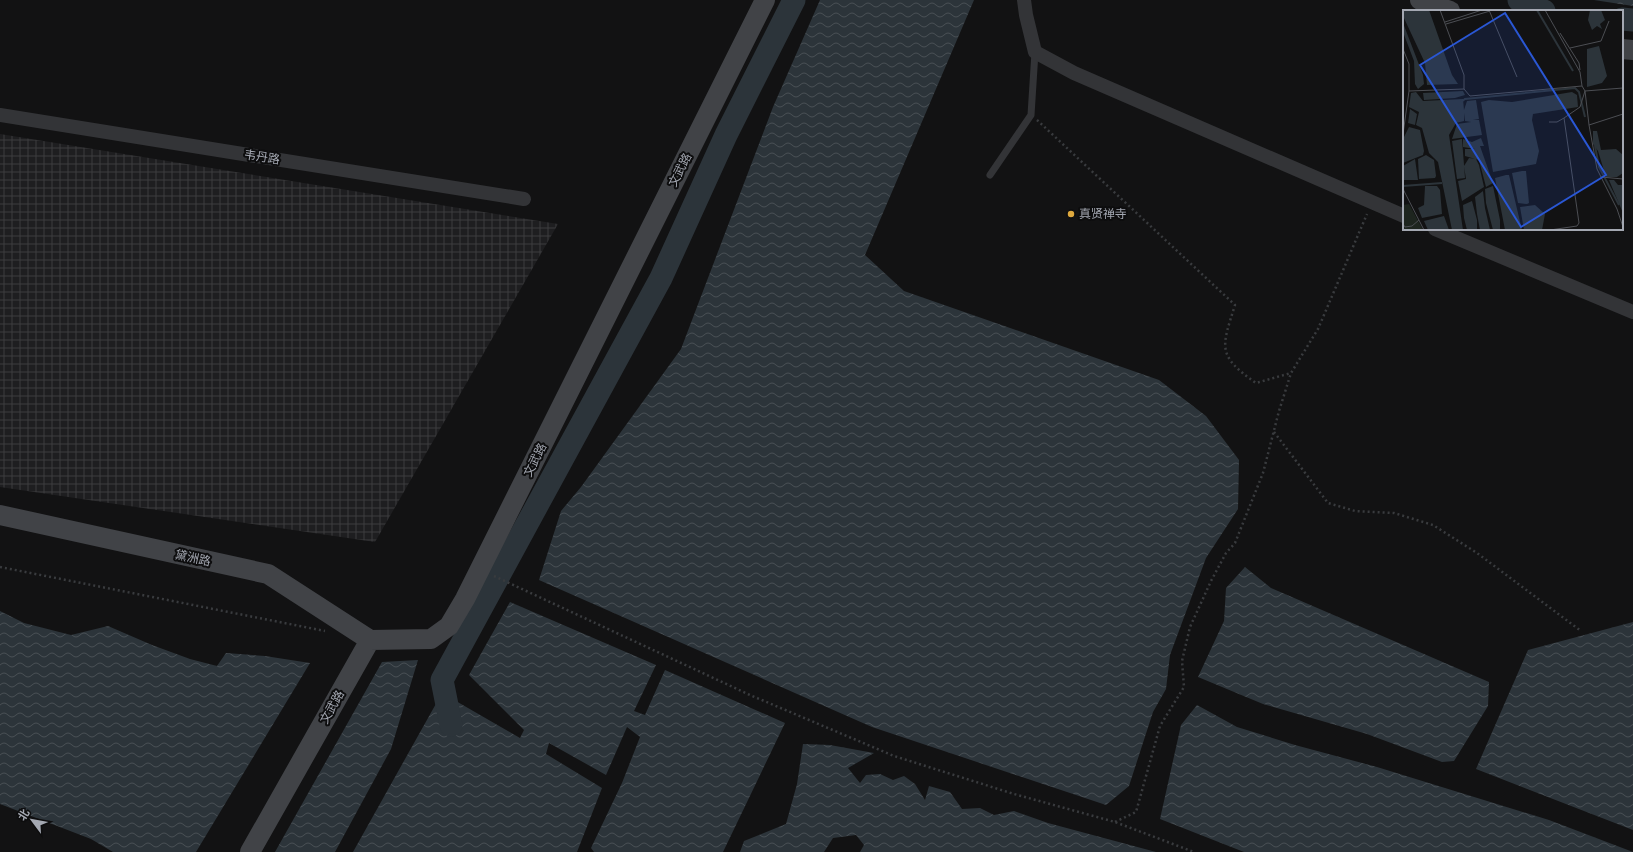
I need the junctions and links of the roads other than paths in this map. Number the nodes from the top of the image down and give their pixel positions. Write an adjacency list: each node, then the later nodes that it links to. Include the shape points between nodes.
1 (765, 0): 13 (main road, 文武路, via 468,593 449,626 430,639)
2 (1024, 0): 5 (street)
3 (1420, 0): 4 (main road)
4 (1447, 10)
5 (1035, 52): 7 (lane, via 1031,115); 9 (street, via 1074,74)
6 (0, 115): 8 (street, 韦丹路)
7 (990, 176)
8 (524, 199)
9 (1403, 216)
10 (1437, 230): 11 (street)
11 (1633, 312)
12 (0, 515): 13 (main road, 黛洲路, via 268,574)
13 (370, 640): 14 (main road, 文武路)
14 (250, 852)

